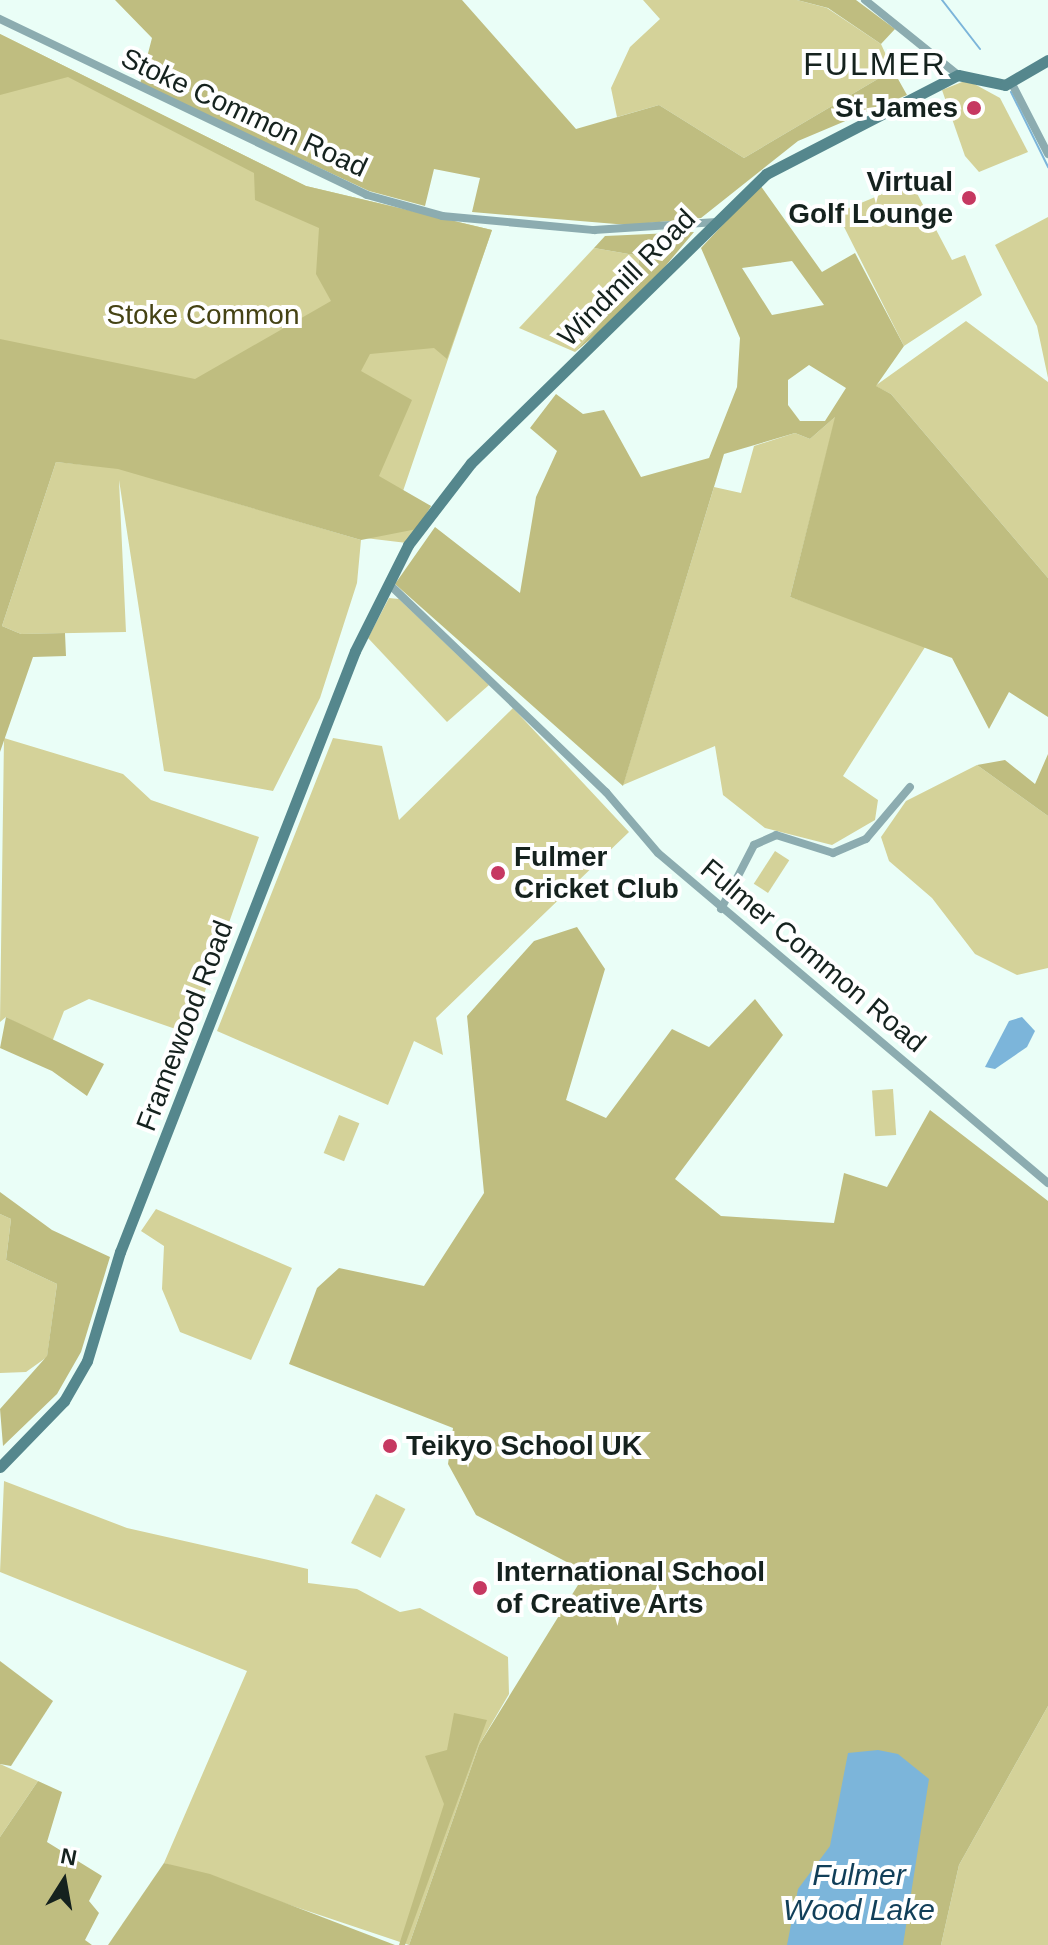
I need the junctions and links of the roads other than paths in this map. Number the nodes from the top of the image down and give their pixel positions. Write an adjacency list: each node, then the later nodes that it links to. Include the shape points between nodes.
1 (865, 0): 4 (street)
2 (0, 19): 7 (street, Stoke Common Road, via 367,195 442,216 594,230)
3 (1048, 60): 5 (street)
4 (958, 75): 5 (street); 7 (street, Windmill Road, via 805,148 766,174)
5 (1011, 82): 6 (street)
6 (1048, 154)
7 (718, 222): 8 (street, Windmill Road, via 471,463 408,545)
8 (389, 584): 10 (street, Fulmer Common Road); 12 (street, Framewood Road, via 355,651 120,1252 87,1361 64,1401)
9 (910, 787): 10 (street, via 866,839 833,853 776,835 754,845)
10 (721, 909): 11 (street, Fulmer Common Road)
11 (1048, 1183)
12 (0, 1467)

